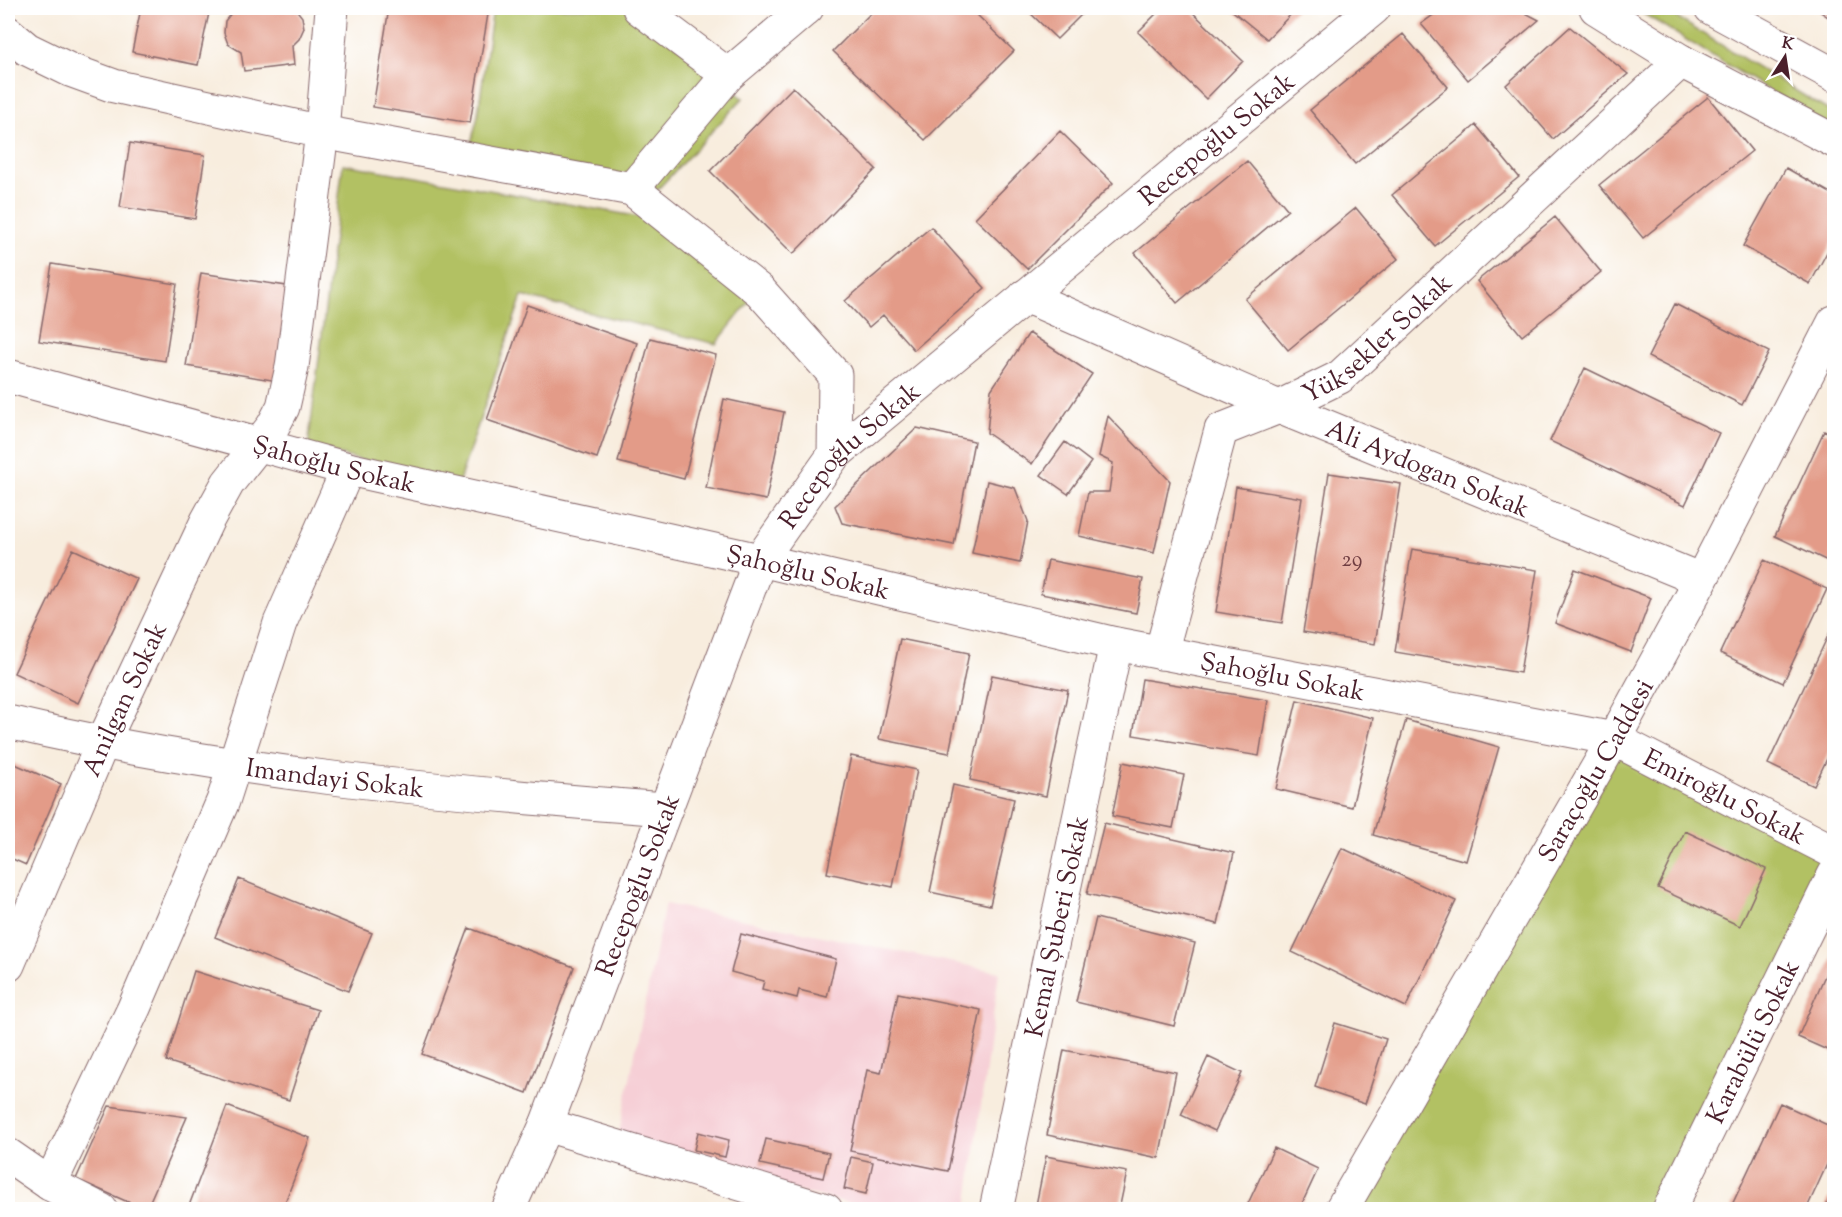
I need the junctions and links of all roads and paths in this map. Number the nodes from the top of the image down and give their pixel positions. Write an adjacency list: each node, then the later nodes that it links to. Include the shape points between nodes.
1 (332, 8): 11 (street, Anilgan Sokak)
2 (639, 8): 9 (street)
3 (807, 8): 9 (street)
4 (1374, 8): 14 (street, Recepoğlu Sokak)
5 (1596, 8): 8 (street)
6 (1711, 8): 10 (street)
7 (8, 33): 11 (street, via 27,49 114,86)
8 (1681, 61): 12 (street); 17 (street, Yüksekler Sokak, via 1340,376)
9 (728, 75): 13 (street)
10 (1834, 75)
11 (322, 132): 13 (street); 18 (street, Anilgan Sokak, via 292,367 283,407)
12 (1834, 141)
13 (632, 189): 19 (street, via 760,291 835,375)
14 (1025, 296): 17 (street, Ali Aydogan Sokak); 19 (street, Recepoğlu Sokak)
15 (1834, 322): 22 (street, Saraçoğlu Caddesi)
16 (8, 376): 18 (street, Şahoğlu Sokak)
17 (1279, 407): 22 (street, Ali Aydogan Sokak); 24 (street, Yüksekler Sokak, via 1221,430)
18 (259, 443): 20 (street, Şahoğlu Sokak); 27 (street, Anilgan Sokak, via 228,483 207,521)
19 (834, 455): 21 (street, Recepoğlu Sokak)
20 (348, 469): 21 (street, Şahoğlu Sokak); 28 (street, via 280,623)
21 (760, 560): 23 (street, Şahoğlu Sokak); 29 (street, Recepoğlu Sokak)
22 (1701, 580): 26 (street, Saraçoğlu Caddesi)
23 (1116, 644): 24 (street, Şahoğlu Sokak); 39 (street, Kemal Şuberi Sokak)
24 (1161, 653): 26 (street, Şahoğlu Sokak)
25 (8, 722): 27 (street, Imandayi Sokak)
26 (1614, 739): 30 (street, Emiroğlu Sokak); 40 (street, Saraçoğlu Caddesi)
27 (102, 744): 28 (street, Imandayi Sokak); 32 (street, Anilgan Sokak)
28 (234, 766): 29 (street, Imandayi Sokak); 35 (street, via 223,801 134,1008)
29 (665, 809): 33 (street, Recepoğlu Sokak)
30 (1834, 852)
31 (1834, 875): 41 (street, Karabülü Sokak)
32 (8, 965)
33 (546, 1125): 37 (street, Recepoğlu Sokak); 38 (street)
34 (8, 1155): 35 (street)
35 (50, 1184): 36 (street)
36 (101, 1209)
37 (508, 1209)
38 (826, 1209)
39 (996, 1209)
40 (1341, 1209)
41 (1669, 1209)

